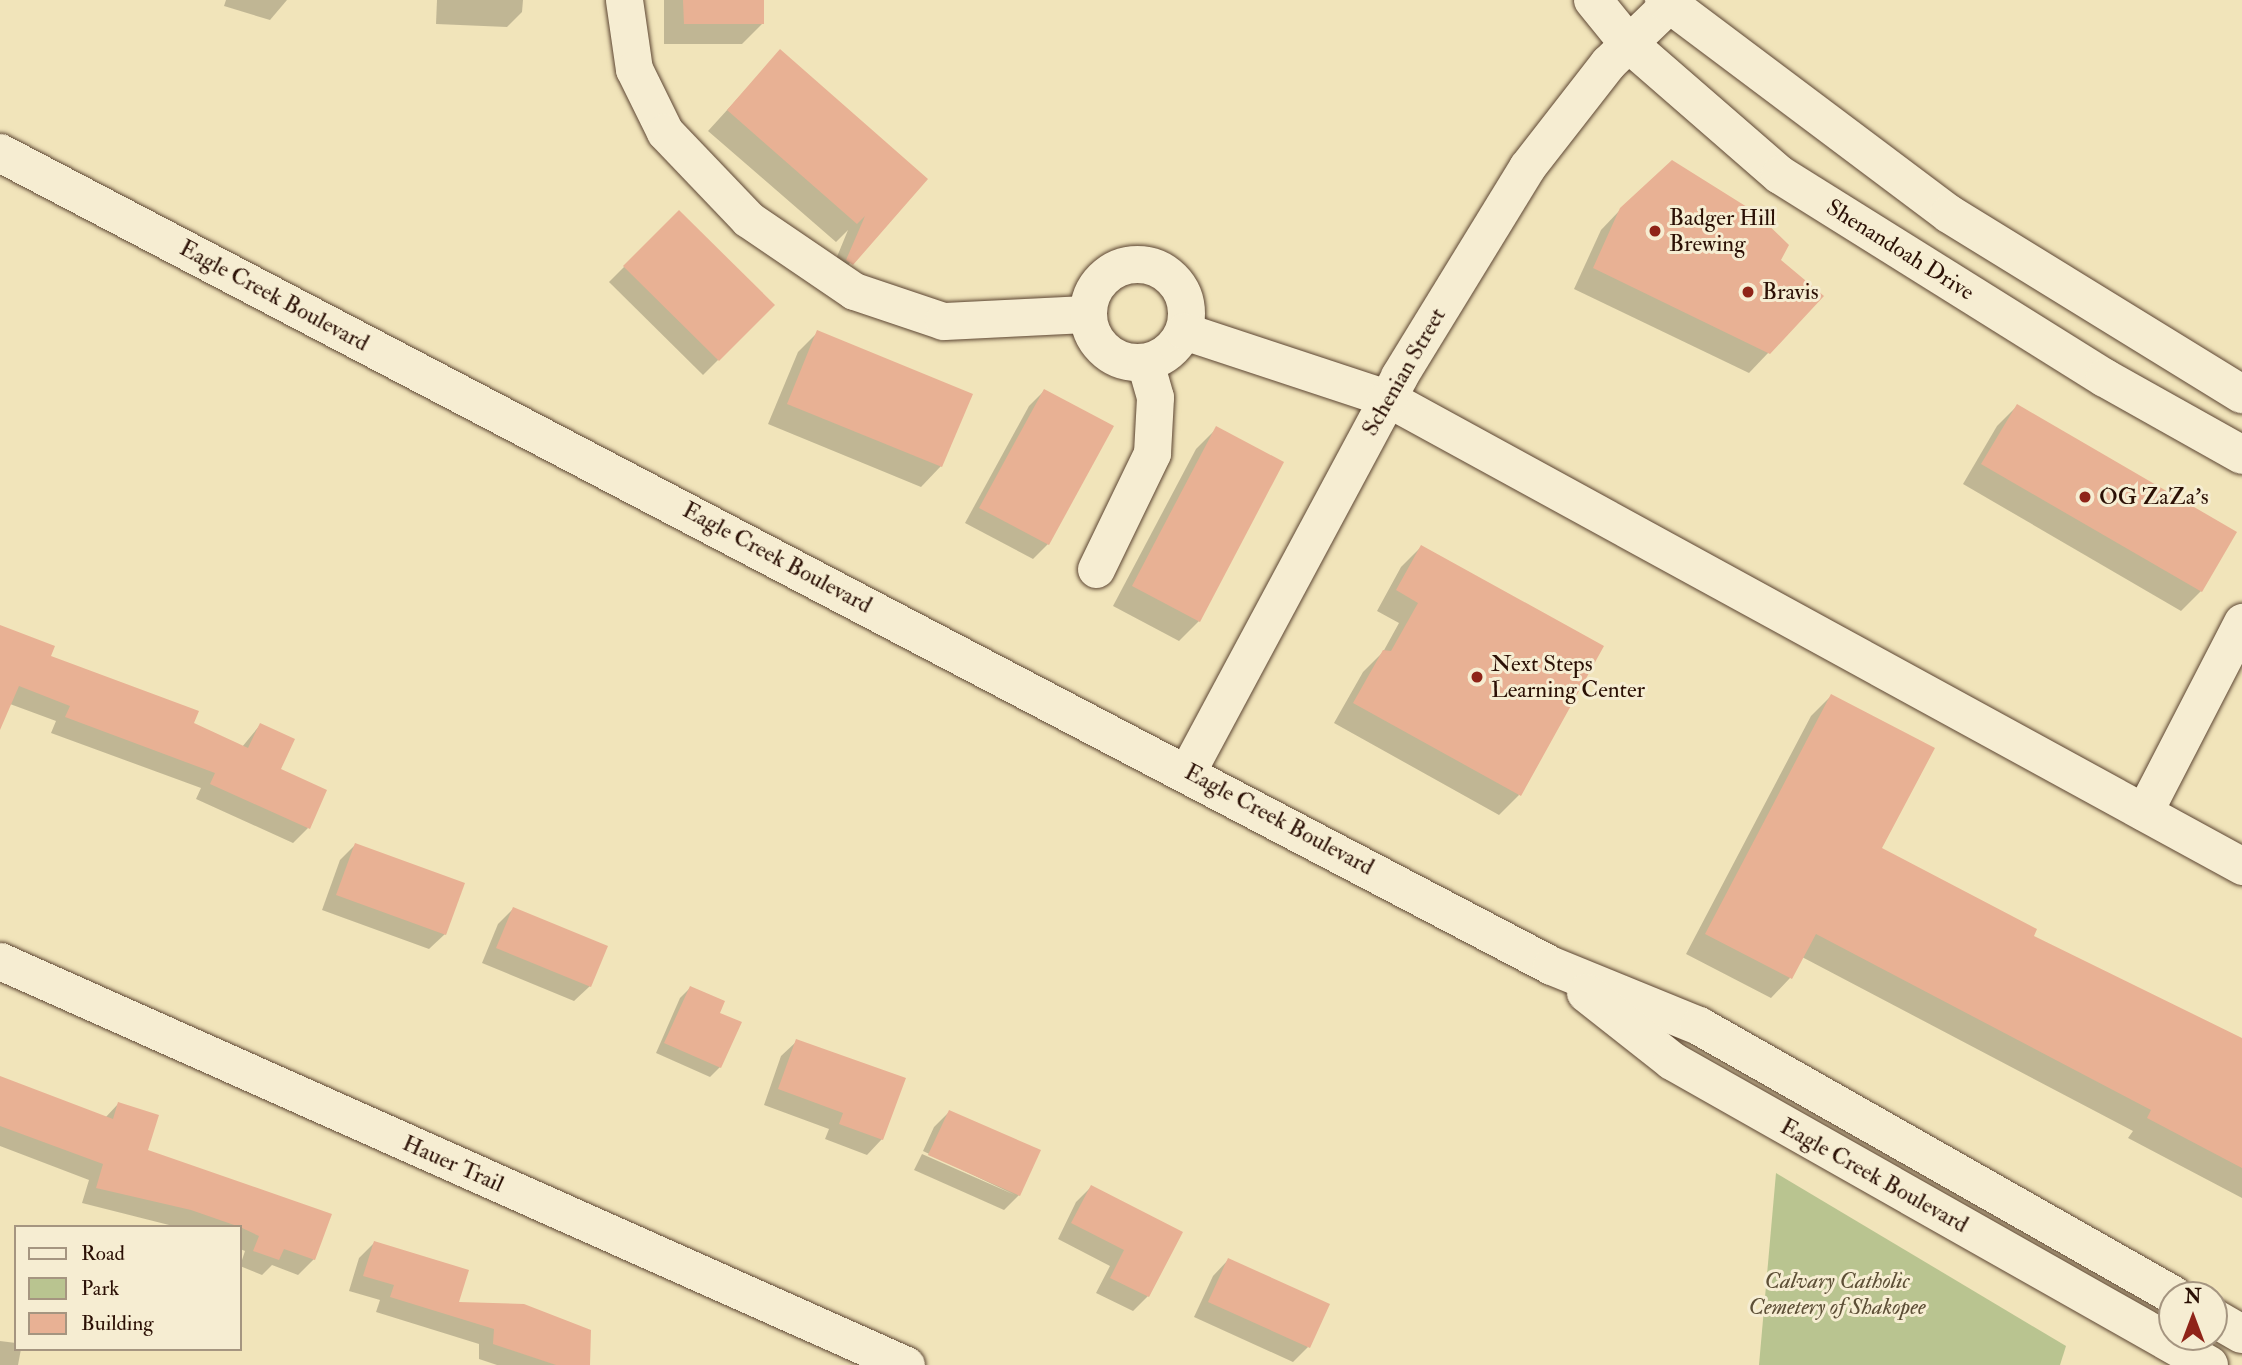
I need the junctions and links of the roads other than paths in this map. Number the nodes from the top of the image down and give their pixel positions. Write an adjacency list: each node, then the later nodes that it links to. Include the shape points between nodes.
1 (624, 0): 6 (street, via 634,69 665,132 748,219 854,291 943,321)
2 (1593, 0): 4 (street, Shenandoah Drive)
3 (1666, 2): 4 (street, Schenian Street); 9 (street, via 1949,214)
4 (1628, 43): 10 (street, Schenian Street, via 1527,167); 11 (street, Shenandoah Drive, via 1780,176 2105,378)
5 (0, 153): 14 (street, Eagle Creek Boulevard)
6 (1087, 314): 7 (street, via 1098,282 1110,272 1140,263 1168,275 1179,286 1185,301); 8 (street, via 1099,345 1128,363)
7 (1184, 331): 8 (street, via 1175,346); 10 (street)
8 (1145, 363): 12 (street, via 1156,397 1152,453)
9 (2242, 394)
10 (1387, 398): 14 (street, Schenian Street); 15 (street)
11 (2242, 455)
12 (1096, 569)
13 (2242, 622): 15 (street)
14 (1187, 772): 18 (street, Eagle Creek Boulevard)
15 (2144, 812): 16 (street)
16 (2242, 866)
17 (0, 961): 20 (street, Hauer Trail)
18 (1552, 966): 19 (street, Eagle Creek Boulevard, via 1699,1026); 21 (street, Eagle Creek Boulevard, via 1672,1061)
19 (2158, 1286)
20 (906, 1365)
21 (2209, 1365)

